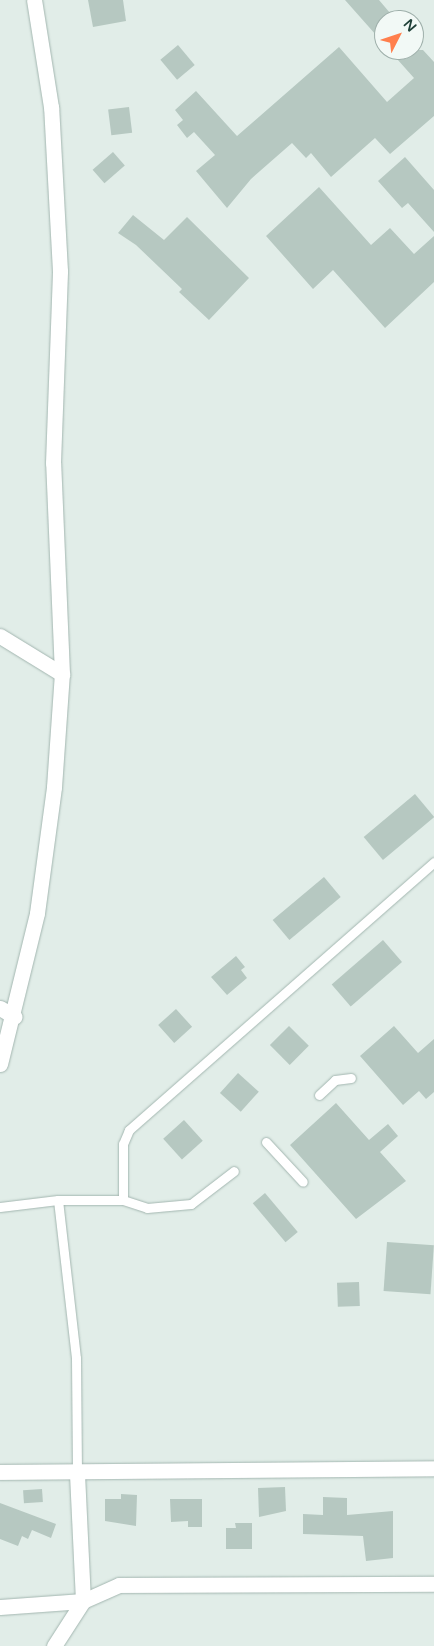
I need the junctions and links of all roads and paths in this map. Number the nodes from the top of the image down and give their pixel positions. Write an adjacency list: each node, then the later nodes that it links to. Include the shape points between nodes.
1 (34, 0): 3 (street, via 51,107 60,271 53,463)
2 (0, 636): 3 (street)
3 (62, 674): 6 (street, via 54,787 37,913)
4 (434, 862): 14 (lane, via 129,1130 123,1144)
5 (0, 1008): 6 (street)
6 (14, 1017): 7 (street)
7 (0, 1064)
8 (351, 1078): 9 (lane, via 335,1080)
9 (319, 1094)
10 (266, 1142): 12 (lane)
11 (234, 1171): 14 (lane, via 191,1204 147,1208)
12 (303, 1182)
13 (58, 1200): 14 (lane); 15 (lane); 18 (lane, via 76,1358)
14 (122, 1200)
15 (0, 1207)
16 (434, 1468): 18 (street)
17 (0, 1472): 18 (street)
18 (77, 1472): 20 (street)
19 (434, 1584): 20 (street, via 119,1585)
20 (83, 1601): 21 (street); 22 (street)
21 (0, 1606)
22 (54, 1646)

